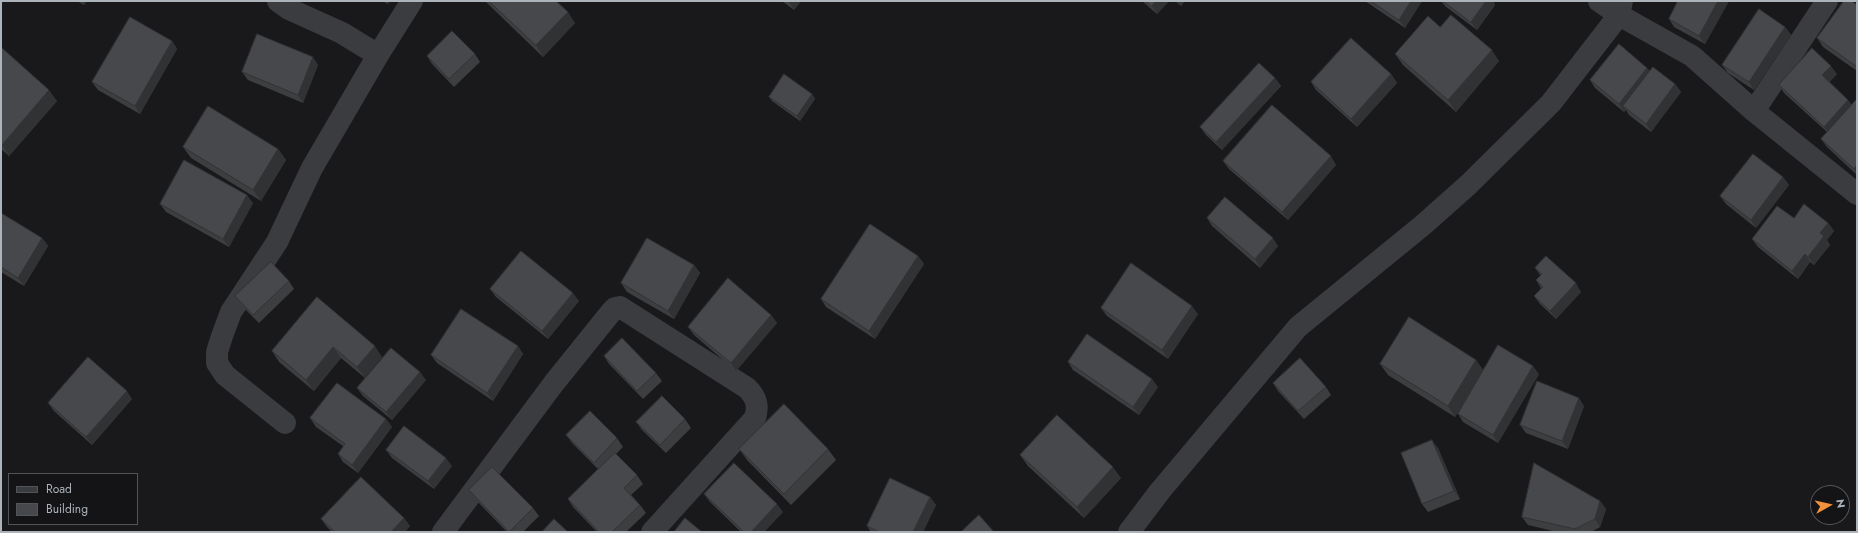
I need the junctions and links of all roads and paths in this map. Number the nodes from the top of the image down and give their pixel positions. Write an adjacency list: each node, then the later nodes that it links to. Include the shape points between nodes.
1 (278, 1): 6 (street, via 289,9 342,33)
2 (412, 1): 6 (street)
3 (1599, 1): 5 (street)
4 (1827, 1): 7 (street)
5 (1620, 8): 7 (street, via 1692,56); 12 (street, via 1551,103 1468,185 1423,225 1298,327 1160,491)
6 (378, 55): 9 (street, via 312,168 277,242 231,312 217,352 217,363 225,375)
7 (1754, 111): 8 (street)
8 (1857, 194)
9 (285, 424)
10 (444, 531): 11 (street, via 554,383 612,311 620,307 747,388 755,397 757,406 755,418)
11 (652, 532)
12 (1129, 532)

